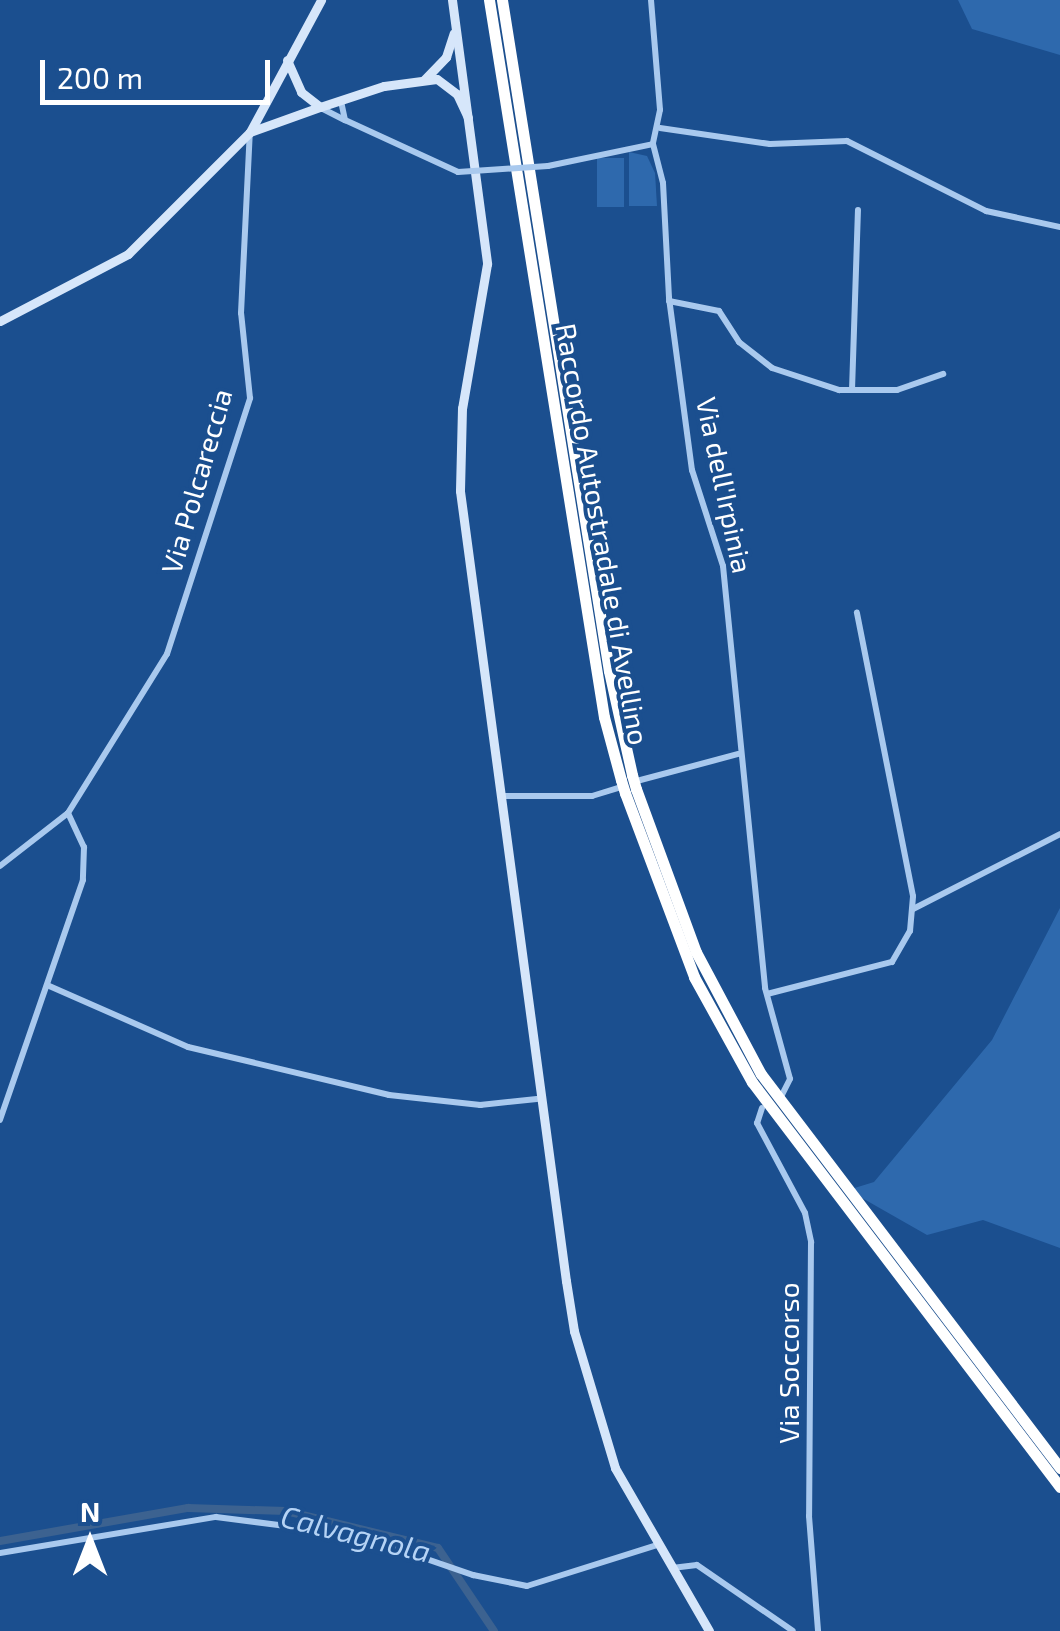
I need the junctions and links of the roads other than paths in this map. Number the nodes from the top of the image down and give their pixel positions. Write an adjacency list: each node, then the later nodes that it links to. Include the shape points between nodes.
1 (321, 0): 7 (street)
2 (452, 0): 6 (street)
3 (489, 0): 24 (highway, Raccordo Autostradale di Avellino, via 604,717)
4 (502, 0): 24 (highway, Raccordo Autostradale di Avellino)
5 (651, 0): 13 (street)
6 (455, 20): 8 (street, via 453,44); 12 (street)
7 (287, 60): 10 (street, via 300,92); 14 (street)
8 (424, 80): 9 (street); 12 (street, via 437,79 457,94)
9 (340, 100): 10 (street); 11 (street)
10 (320, 107): 11 (street); 14 (street)
11 (345, 120): 15 (street, bridge, via 458,172 548,166)
12 (471, 125): 25 (street, via 487,264 462,408 460,491)
13 (660, 128): 15 (street); 17 (street, via 770,144 847,141 986,212)
14 (250, 132): 19 (street, via 128,254); 26 (street, Via Polcareccia, via 241,313 250,398 166,654)
15 (653, 144): 18 (street, Via dell'Irpinia, via 663,183)
16 (858, 210): 21 (street)
17 (1060, 227)
18 (669, 301): 21 (street, via 719,310 739,342 772,368); 23 (street, Via dell'Irpinia, via 692,470 723,566)
19 (0, 320)
20 (943, 374): 21 (street, via 897,390)
21 (852, 390)
22 (857, 612): 29 (street)
23 (738, 754): 25 (street, via 592,796); 31 (street, Via dell'Irpinia)
24 (629, 784): 36 (highway, Raccordo Autostradale di Avellino, via 696,952 777,1100); 37 (highway, Raccordo Autostradale di Avellino, via 694,977 752,1082)
25 (498, 796): 33 (street)
26 (68, 814): 28 (street); 30 (street, via 84,847 83,880)
27 (1060, 834): 29 (street)
28 (0, 866)
29 (913, 909): 31 (street, via 892,962)
30 (47, 985): 33 (street, via 188,1047 389,1094 480,1105); 35 (street)
31 (766, 994): 32 (street, Via dell'Irpinia, via 790,1078)
32 (782, 1095)
33 (537, 1100): 38 (street, via 574,1331 615,1468)
34 (762, 1108): 43 (street, Via Soccorso, via 757,1123 805,1213 811,1242 809,1516)
35 (0, 1120)
36 (1060, 1468)
37 (1060, 1487)
38 (658, 1545): 39 (street, via 527,1586 357,1535 216,1518); 40 (street)
39 (0, 1552)
40 (671, 1568): 41 (street); 42 (street, via 698,1565)
41 (708, 1631)
42 (793, 1631)
43 (818, 1631)

